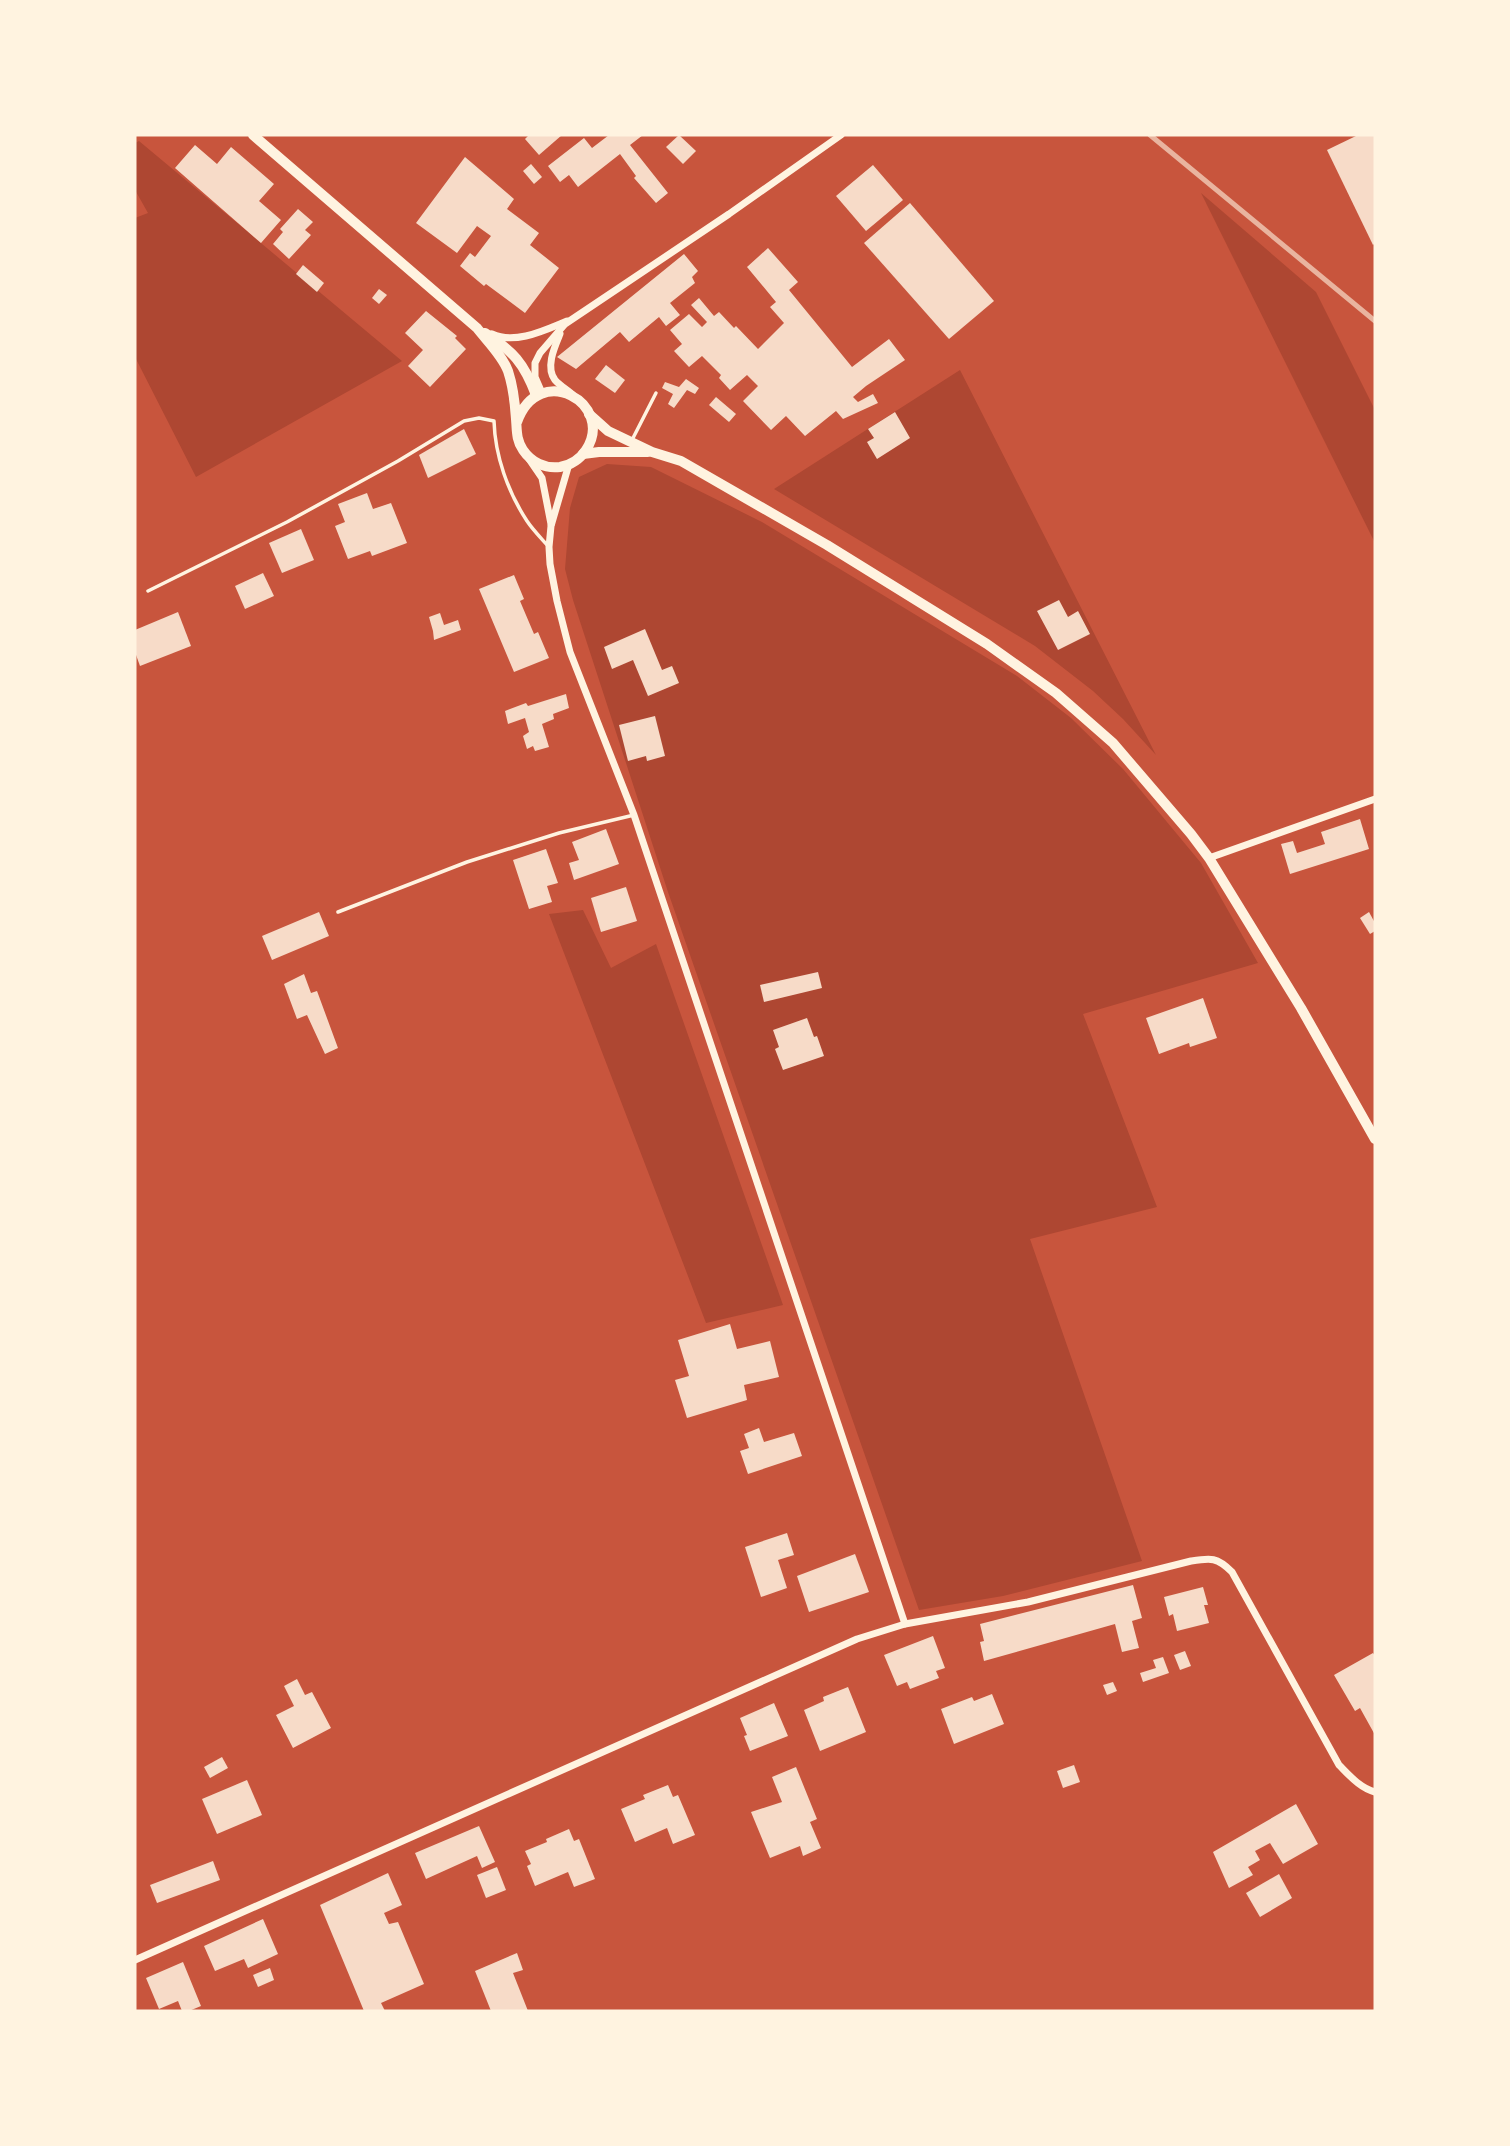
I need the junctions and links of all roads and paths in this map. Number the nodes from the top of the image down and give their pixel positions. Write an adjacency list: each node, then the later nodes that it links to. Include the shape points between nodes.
1 (253, 135): 4 (street)
2 (841, 135): 3 (street)
3 (568, 322): 4 (street, via 511,338); 6 (street, via 535,363); 7 (street, via 555,348 551,371)
4 (475, 326): 6 (street, via 508,347); 9 (street, via 507,370)
5 (656, 393): 10 (lane)
6 (539, 394): 7 (street, via 558,391); 9 (street, via 527,402)
7 (578, 399): 8 (street)
8 (589, 414): 10 (street, via 608,431); 12 (street, via 592,435)
9 (517, 422): 13 (street, via 516,434)
10 (631, 442): 11 (street)
11 (652, 452): 12 (street); 20 (street, via 681,461 827,545 987,644 1056,693 1113,743)
12 (583, 454): 14 (street)
13 (527, 456): 14 (street, via 547,466); 15 (street, via 542,478)
14 (569, 464): 15 (street)
15 (551, 526): 16 (street)
16 (549, 547): 17 (lane, via 514,496 498,455 494,421 479,418 464,421 309,510); 19 (street, via 570,652)
17 (148, 591)
18 (1375, 799): 20 (street)
19 (634, 815): 21 (lane, via 467,862); 23 (street)
20 (1209, 858): 22 (street)
21 (338, 912)
22 (1375, 1139)
23 (905, 1624): 24 (street, via 1028,1602 1191,1561 1222,1562 1232,1572 1339,1765); 25 (street, via 845,1645)
24 (1375, 1792)
25 (135, 1960)

